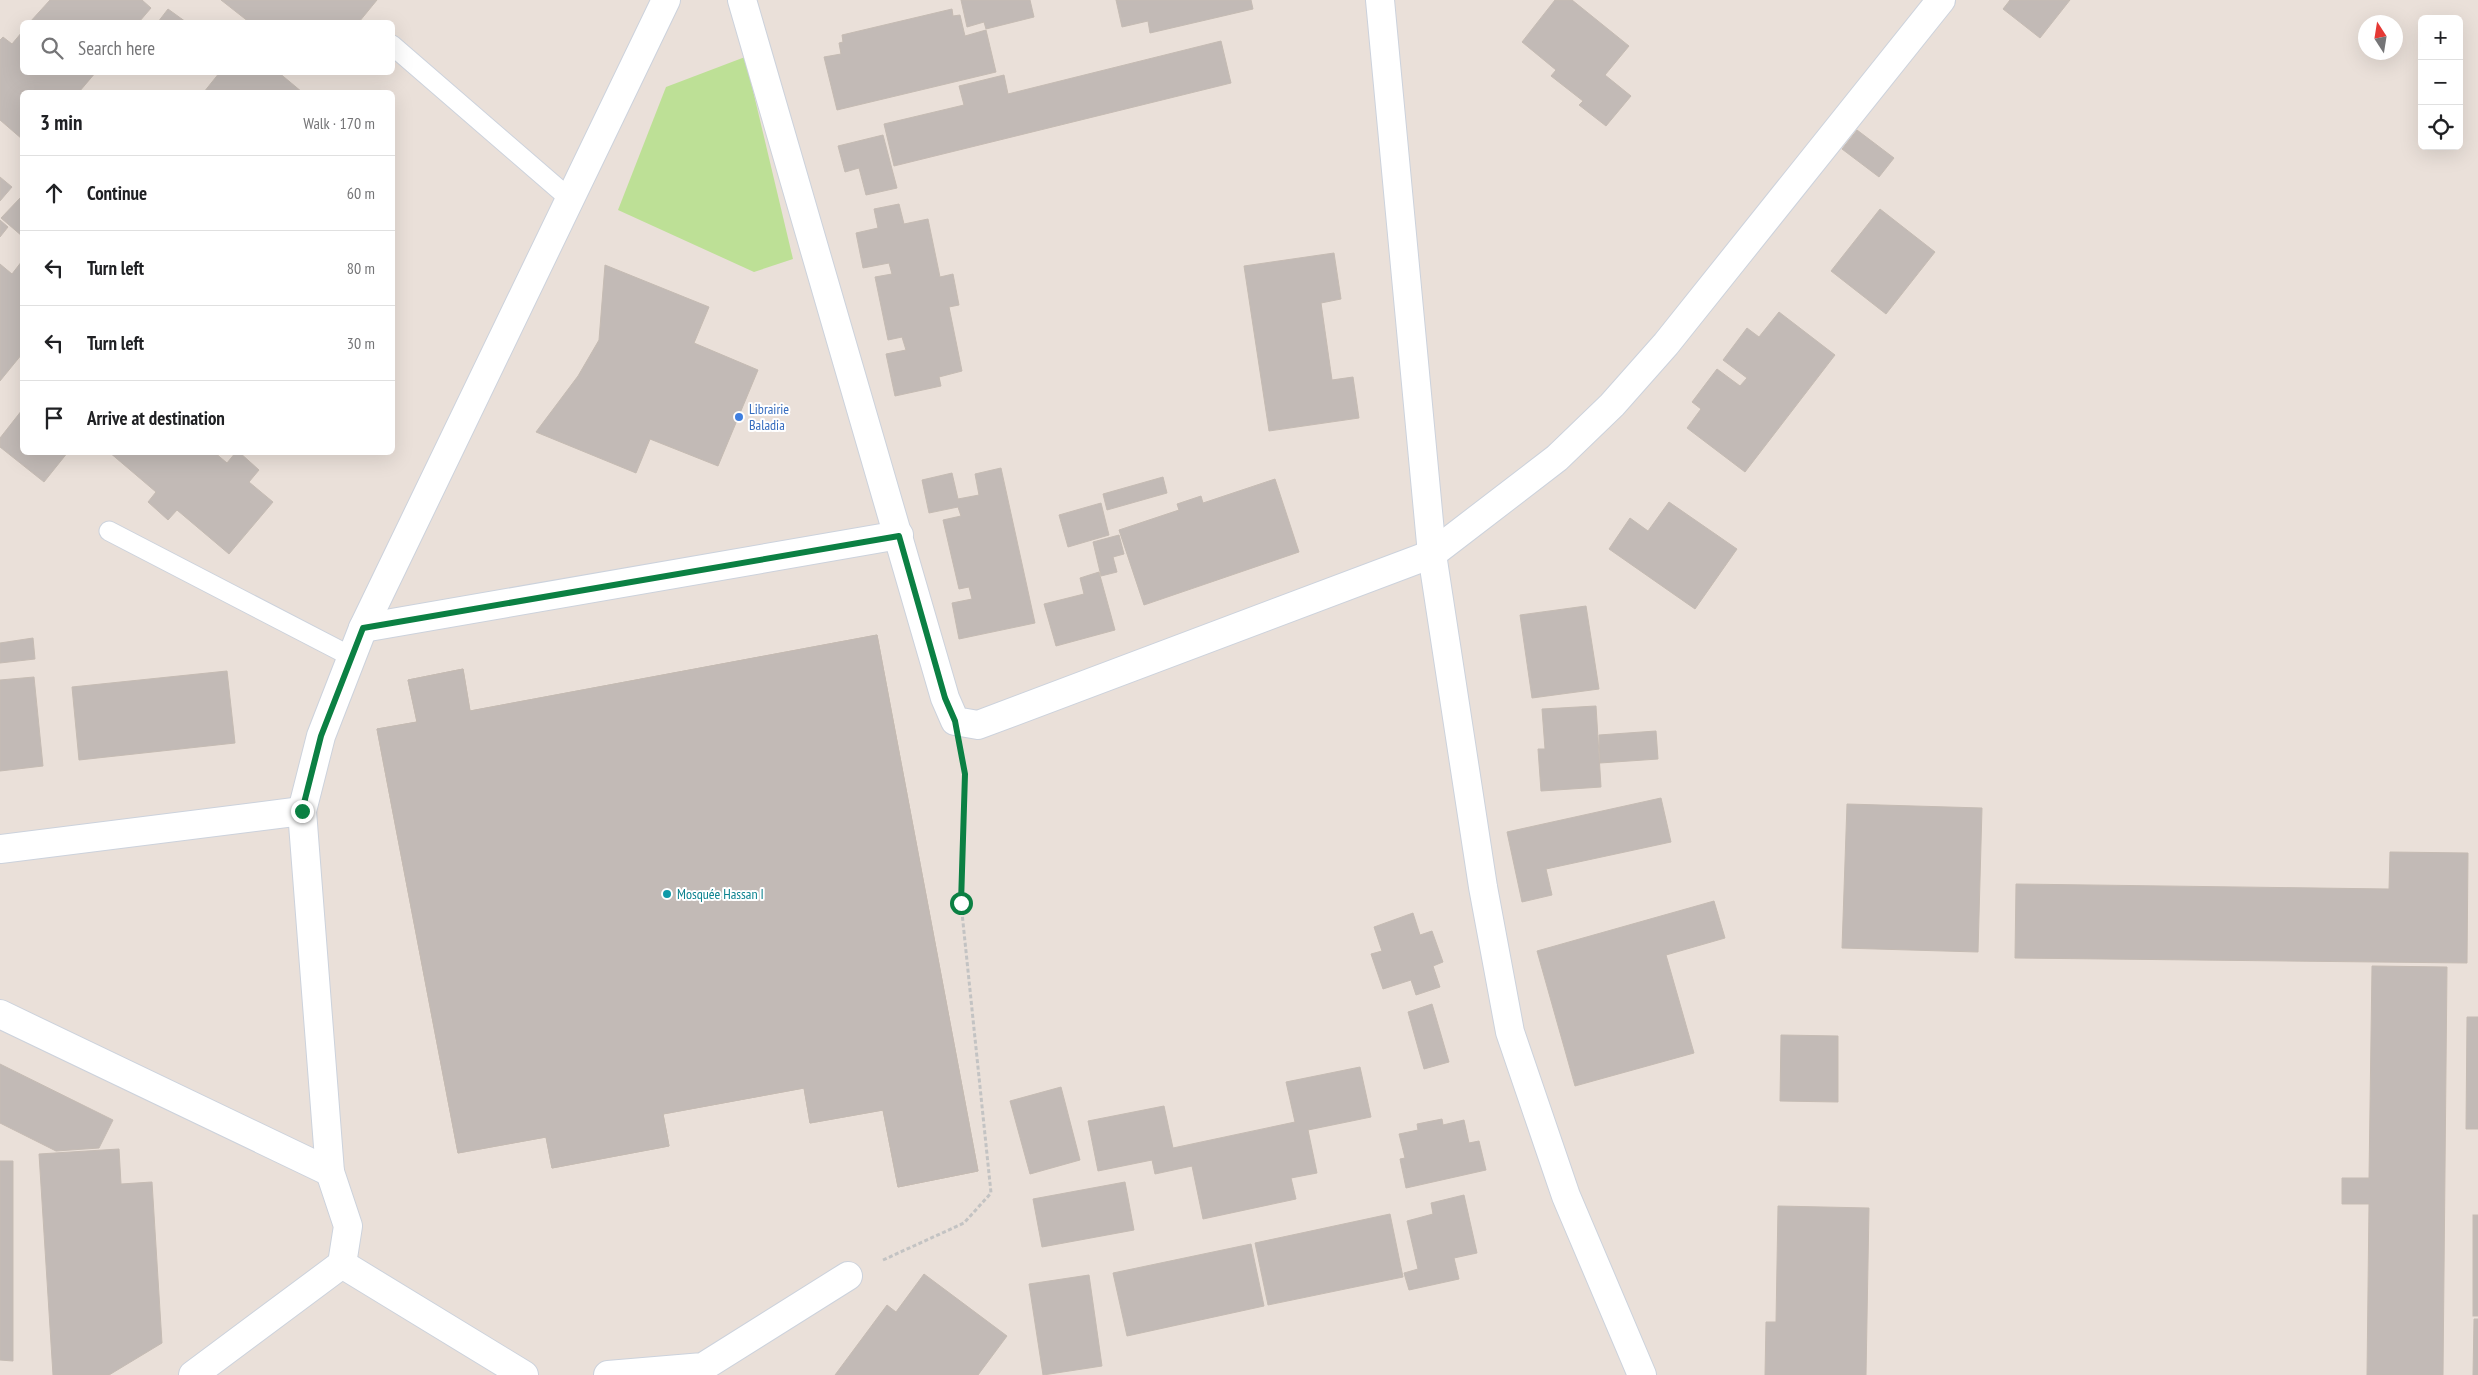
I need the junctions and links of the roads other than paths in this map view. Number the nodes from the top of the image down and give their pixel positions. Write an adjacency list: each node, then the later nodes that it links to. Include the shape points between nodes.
1 (666, 0): 6 (street)
2 (742, 0): 8 (street)
3 (1380, 0): 9 (street)
4 (1941, 0): 9 (street, via 1666,344 1612,405 1557,458)
5 (395, 48): 6 (lane)
6 (570, 199): 10 (street)
7 (109, 531): 11 (lane)
8 (899, 536): 9 (street, via 945,698 955,721 978,725); 10 (street)
9 (1432, 554): 21 (street, via 1483,887 1510,1032 1566,1196)
10 (363, 628): 11 (street)
11 (352, 657): 12 (street, via 321,736)
12 (302, 811): 13 (street); 15 (street)
13 (0, 849)
14 (0, 1014): 15 (street)
15 (330, 1172): 16 (street, via 348,1226)
16 (342, 1264): 18 (street); 19 (street)
17 (848, 1276): 20 (street, via 703,1367)
18 (193, 1375)
19 (524, 1375)
20 (608, 1375)
21 (1642, 1375)

